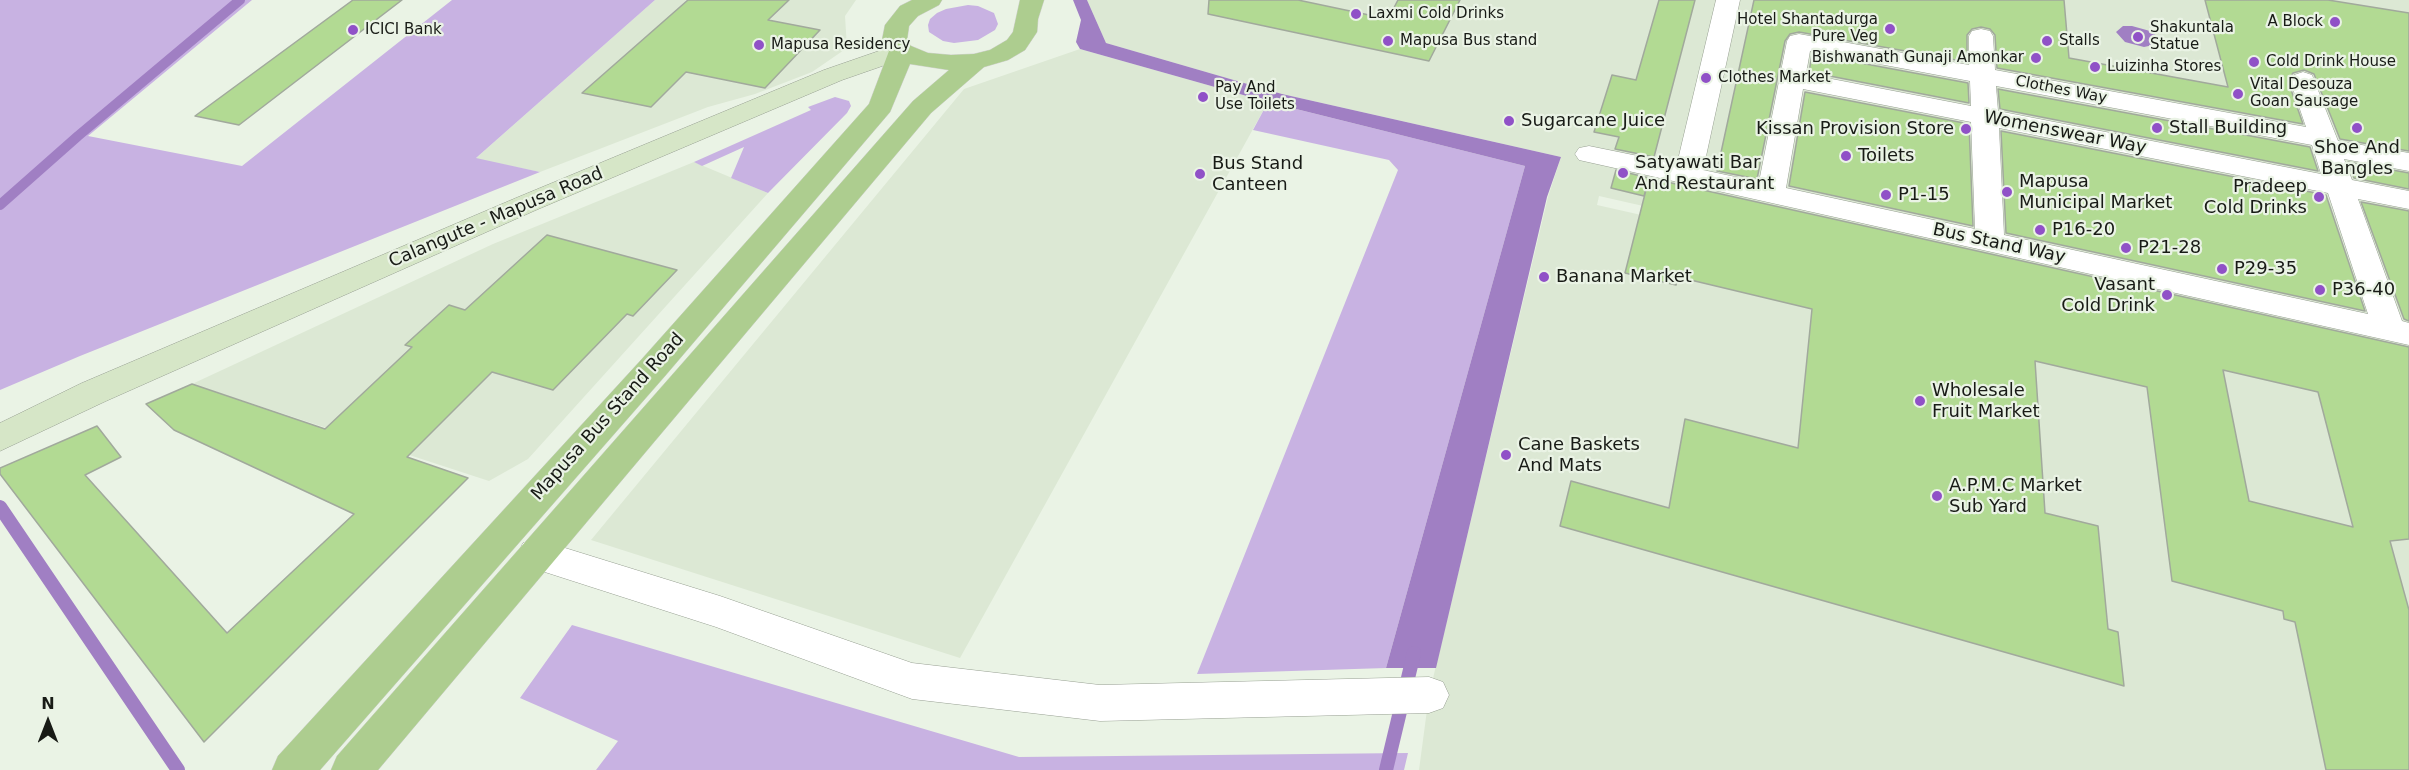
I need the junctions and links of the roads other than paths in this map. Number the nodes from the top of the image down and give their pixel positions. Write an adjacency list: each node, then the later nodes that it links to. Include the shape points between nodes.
1 (930, 0): 6 (main road, via 909,11 897,25 894,40)
2 (1728, 0): 15 (street)
3 (1007, 1): 4 (main road, via 1020,9)
4 (1029, 9): 7 (main road, via 1025,32 1016,45)
5 (1981, 36): 8 (street)
6 (902, 51): 7 (main road, via 923,60); 21 (main road, Calangute - Mapusa Road, via 823,79 526,204); 26 (main road, Mapusa Bus Stand Road, via 881,106 653,368)
7 (975, 62): 24 (main road, Mapusa Bus Stand Road, via 922,107)
8 (1983, 75): 9 (street, Clothes Way, via 1799,41); 11 (street); 12 (street, Clothes Way)
9 (1791, 79): 11 (street, Womenswear Way); 17 (street)
10 (2303, 80): 12 (street)
11 (1983, 116): 16 (street, Womenswear Way); 19 (street)
12 (2325, 143): 14 (street, Clothes Way); 16 (street)
13 (1589, 154): 15 (street, Bus Stand Way)
14 (2409, 162)
15 (1688, 176): 17 (street, Bus Stand Way)
16 (2339, 186): 18 (street, Womenswear Way); 20 (street)
17 (1770, 194): 19 (street, Bus Stand Way)
18 (2409, 200)
19 (1990, 242): 20 (street, Bus Stand Way)
20 (2399, 332)
21 (94, 392): 22 (main road, Calangute - Mapusa Road); 23 (main road, Calangute - Mapusa Road)
22 (0, 420)
23 (0, 438)
24 (536, 554): 25 (street, via 720,612 912,681 1100,703); 27 (main road, Mapusa Bus Stand Road)
25 (1429, 695)
26 (293, 770)
27 (352, 770)

